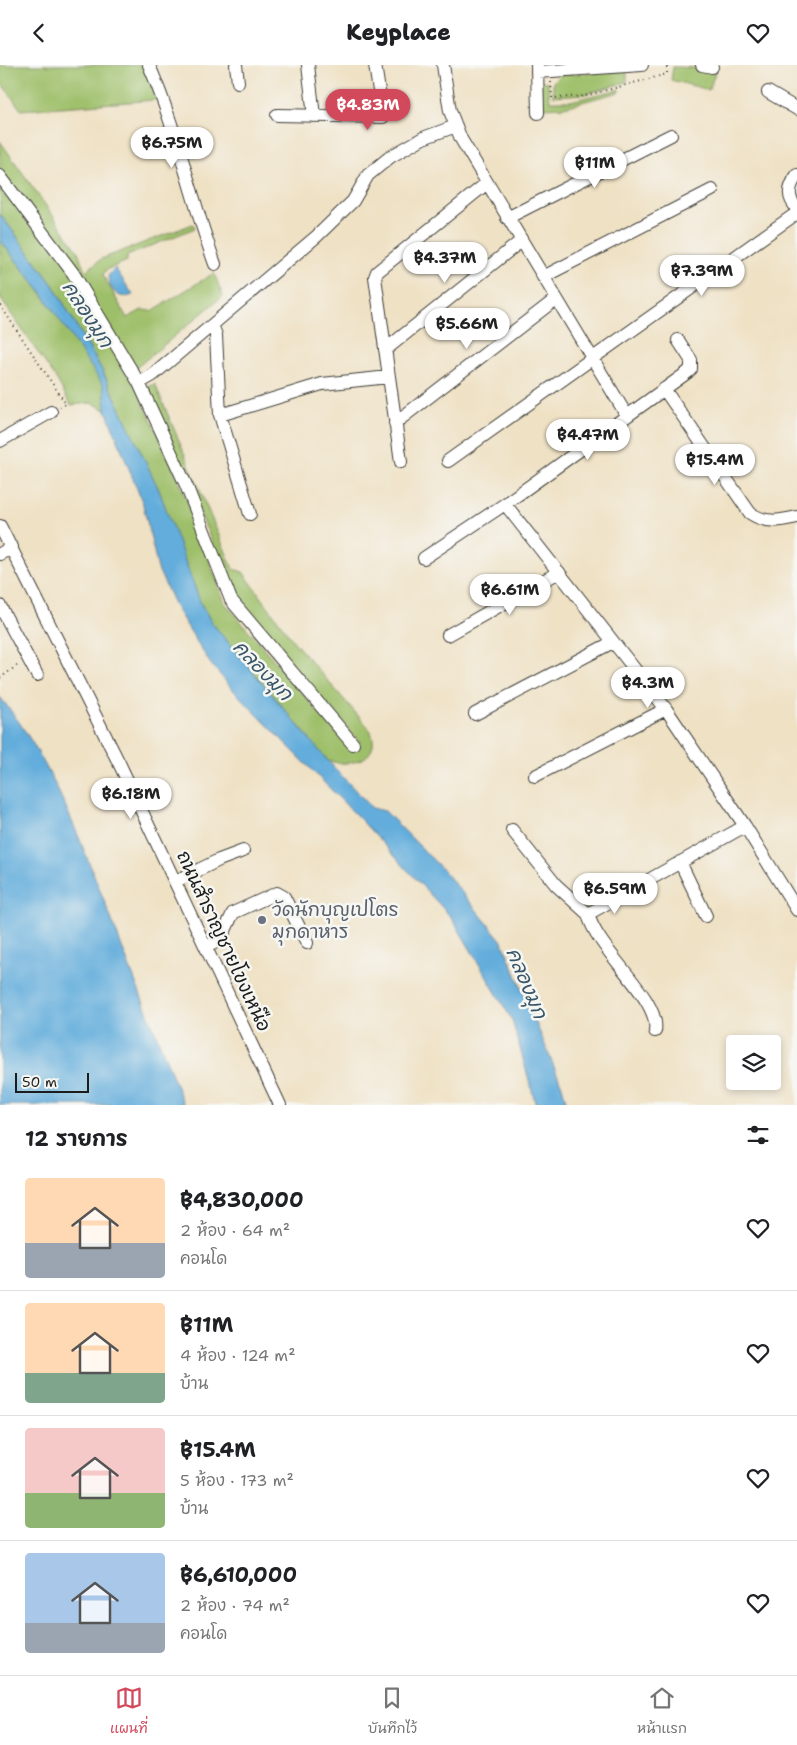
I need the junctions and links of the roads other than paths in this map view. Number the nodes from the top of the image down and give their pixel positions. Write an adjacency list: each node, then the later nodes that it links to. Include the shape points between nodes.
1 (149, 65): 24 (street, via 172,122)
2 (236, 65): 8 (street)
3 (308, 65): 13 (street)
4 (375, 65): 13 (street, via 383,117)
5 (443, 65): 14 (street, via 447,96)
6 (642, 65): 7 (street, via 551,71)
7 (537, 68): 11 (street)
8 (238, 82)
9 (768, 92): 10 (street)
10 (797, 109)
11 (538, 113)
12 (277, 115): 13 (street)
13 (314, 115)
14 (456, 126): 18 (street); 27 (street, via 423,138 390,157 368,175 353,201 317,235)
15 (671, 135): 22 (street)
16 (797, 175): 20 (street, via 789,192)
17 (0, 176): 32 (street, via 73,273)
18 (487, 183): 22 (street); 29 (street, via 377,272 375,282)
19 (712, 190): 25 (street)
20 (797, 208)
21 (797, 213): 30 (street)
22 (507, 218): 23 (street)
23 (521, 241): 25 (street); 29 (street)
24 (215, 264)
25 (542, 277): 26 (street)
26 (556, 299): 30 (street); 37 (street)
27 (212, 325): 32 (street); 35 (street, via 216,335)
28 (678, 340): 33 (street, via 691,360 691,369)
29 (385, 349): 31 (street)
30 (591, 358): 36 (street); 39 (street)
31 (389, 377): 35 (street, via 322,384); 37 (street)
32 (139, 383): 55 (street, via 186,485 231,600)
33 (664, 389): 36 (street); 43 (street, via 750,513 769,522)
34 (51, 412): 38 (street)
35 (220, 415): 42 (street)
36 (627, 416): 41 (street)
37 (395, 423): 40 (street)
38 (0, 441)
39 (448, 461)
40 (401, 462)
41 (505, 504): 47 (street); 48 (street)
42 (250, 514)
43 (797, 517)
44 (0, 525): 45 (street, ถนนสำราญชายโขงเหนือ)
45 (12, 547): 46 (street); 61 (street, ถนนสำราญชายโขงเหนือ)
46 (0, 554)
47 (424, 559)
48 (559, 572): 50 (street); 51 (street)
49 (0, 606): 52 (street)
50 (448, 635)
51 (613, 641): 53 (street); 54 (street)
52 (37, 675)
53 (666, 709): 56 (street); 57 (street)
54 (475, 714)
55 (353, 744)
56 (535, 776)
57 (745, 827): 60 (street); 62 (street)
58 (512, 830): 63 (street, via 556,885)
59 (242, 851): 61 (street)
60 (680, 862): 63 (street); 64 (street)
61 (176, 881): 66 (street, ถนนสำราญชายโขงเหนือ)
62 (797, 910)
63 (588, 914): 67 (street, via 596,936 650,1007 656,1023)
64 (706, 916)
65 (307, 943): 66 (street, via 284,897 277,893 233,913 221,939)
66 (207, 947): 68 (street, ถนนสำราญชายโขงเหนือ)
67 (654, 1031)
68 (280, 1105)

